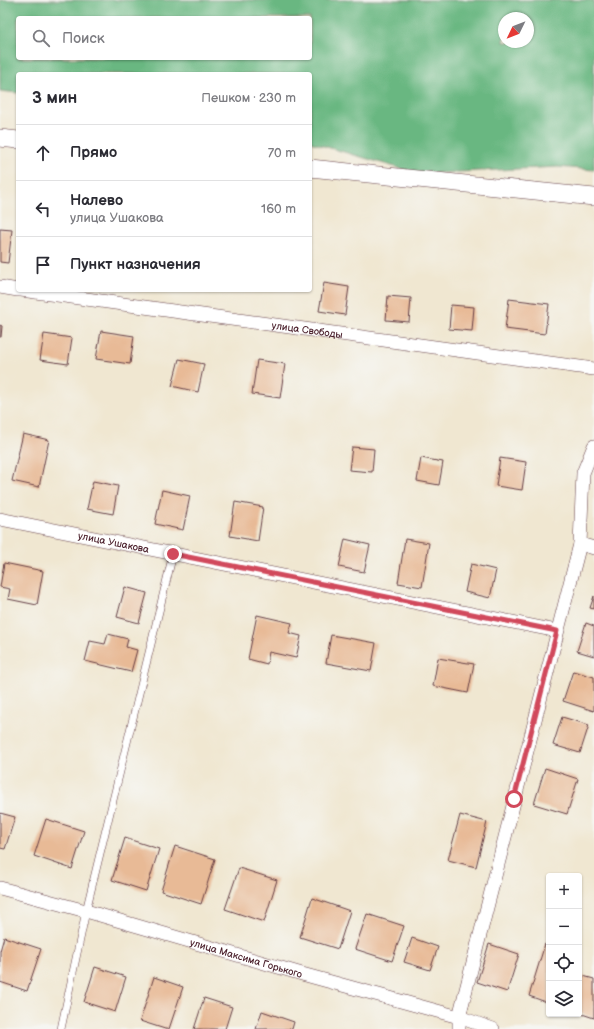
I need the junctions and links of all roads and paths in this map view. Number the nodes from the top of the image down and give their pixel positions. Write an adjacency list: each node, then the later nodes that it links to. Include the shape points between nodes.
1 (0, 138): 2 (street)
2 (16, 140)
3 (312, 168): 4 (street)
4 (594, 197)
5 (0, 287): 6 (street)
6 (16, 290)
7 (36, 292): 8 (street, улица Свободы)
8 (594, 369)
9 (594, 446): 11 (street, via 583,474)
10 (0, 519): 13 (street, улица Ушакова)
11 (580, 544): 12 (street); 14 (street)
12 (594, 548)
13 (173, 554): 14 (street, улица Ушакова); 16 (lane)
14 (557, 631): 17 (street)
15 (0, 888): 16 (street, улица Максима Горького)
16 (86, 911): 17 (street, улица Максима Горького); 18 (lane)
17 (459, 1023): 19 (street, улица Максима Горького)
18 (61, 1029)
19 (493, 1029)

